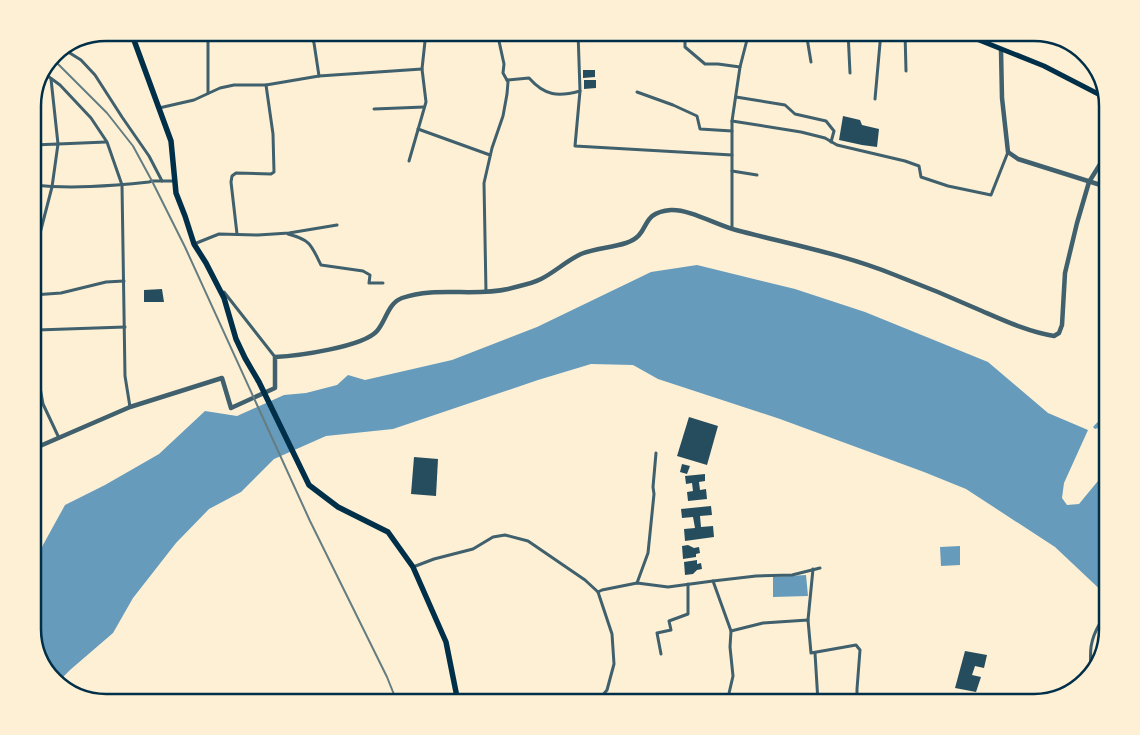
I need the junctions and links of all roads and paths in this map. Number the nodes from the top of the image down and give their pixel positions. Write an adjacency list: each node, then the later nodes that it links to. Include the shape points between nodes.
1 (134, 41): 33 (main road)
2 (208, 41): 28 (street)
3 (313, 41): 21 (street)
4 (425, 41): 18 (street)
5 (499, 41): 24 (street, via 503,73)
6 (578, 41): 26 (street)
7 (685, 41): 17 (street, via 685,47 705,64)
8 (747, 41): 17 (street)
9 (808, 41): 16 (street)
10 (848, 41): 20 (street)
11 (880, 41): 31 (street)
12 (904, 41): 19 (street)
13 (980, 41): 14 (main road)
14 (1002, 50): 29 (main road, via 1044,66); 42 (street, via 1002,98)
15 (70, 53): 49 (street, via 95,75)
16 (811, 62)
17 (740, 67): 30 (street)
18 (422, 69): 21 (street); 32 (street)
19 (906, 71)
20 (850, 73)
21 (319, 76): 25 (street)
22 (49, 77): 23 (street)
23 (51, 79): 38 (street, via 91,118); 40 (street)
24 (507, 80): 26 (street, via 529,78 537,87 552,94 567,95); 43 (street, via 503,116)
25 (266, 85): 28 (street, via 234,85); 60 (street, via 274,172 236,173 232,176)
26 (580, 91): 44 (street, via 575,146)
27 (637, 92): 37 (street, via 697,116 700,129)
28 (208, 93): 33 (street, via 194,100)
29 (1097, 93)
30 (736, 97): 35 (street); 39 (street, via 785,106 794,114 826,121 834,131)
31 (875, 99)
32 (424, 107): 34 (street); 36 (street)
33 (159, 108): 50 (main road, via 170,141)
34 (374, 109)
35 (732, 121): 37 (street); 39 (street, via 801,132)
36 (418, 129): 43 (street); 45 (street)
37 (732, 131): 44 (street)
38 (107, 142): 40 (street); 52 (street)
39 (831, 142): 42 (street, via 905,161 919,166 921,177 991,195)
40 (58, 144): 41 (street); 55 (street)
41 (41, 145)
42 (1008, 152): 51 (street, via 1018,159)
43 (490, 155): 65 (street, via 484,183)
44 (732, 155): 47 (street)
45 (409, 161)
46 (1099, 166): 51 (street)
47 (732, 171): 48 (street); 58 (street)
48 (757, 175)
49 (162, 181): 50 (street); 52 (street)
50 (176, 181): 61 (main road, via 176,193)
51 (1089, 182): 53 (street); 58 (street, via 1065,273 1061,330 1054,336 1017,326 848,257)
52 (122, 185): 55 (street); 62 (street)
53 (1099, 185)
54 (41, 186): 55 (street)
55 (52, 187): 57 (street)
56 (337, 225): 59 (street)
57 (41, 229)
58 (732, 229): 65 (street, via 675,210 656,212 650,216 638,238 628,243 583,253 540,279)
59 (286, 233): 60 (street); 63 (street, via 304,238 321,264 363,271 370,275 369,282)
60 (238, 234): 61 (street, via 218,234)
61 (194, 244): 64 (main road)
62 (124, 281): 66 (street); 67 (street)
63 (383, 283)
64 (218, 287): 69 (street); 75 (main road, via 244,358 309,485 338,507 388,532)
65 (486, 292): 69 (street, via 434,293 402,298 395,302 369,338 317,352)
66 (41, 295)
67 (125, 327): 68 (street); 71 (street, via 125,376)
68 (41, 330)
69 (275, 357): 71 (street, via 275,388 231,408 222,378)
70 (41, 393): 72 (street)
71 (130, 407): 72 (street)
72 (59, 438): 73 (street)
73 (41, 446)
74 (656, 453): 79 (street, via 648,553)
75 (413, 567): 81 (street, via 473,549 493,537 505,535 528,542 586,580); 88 (main road, via 446,642)
76 (820, 568): 77 (street)
77 (813, 570): 78 (street, via 792,575); 82 (street)
78 (713, 581): 80 (street); 84 (street)
79 (637, 583): 80 (street, via 668,587); 81 (street)
80 (688, 584): 85 (street, via 688,614 669,620 671,630 657,633)
81 (598, 592): 89 (street, via 612,634 614,664)
82 (808, 620): 84 (street, via 763,623); 86 (street, via 811,653)
83 (1099, 625): 87 (street, via 1092,636)
84 (730, 631): 90 (street, via 733,676)
85 (661, 654)
86 (815, 654): 91 (street); 92 (street, via 856,645 860,650)
87 (1090, 660)
88 (456, 694)
89 (604, 694)
90 (729, 694)
91 (818, 694)
92 (857, 694)

